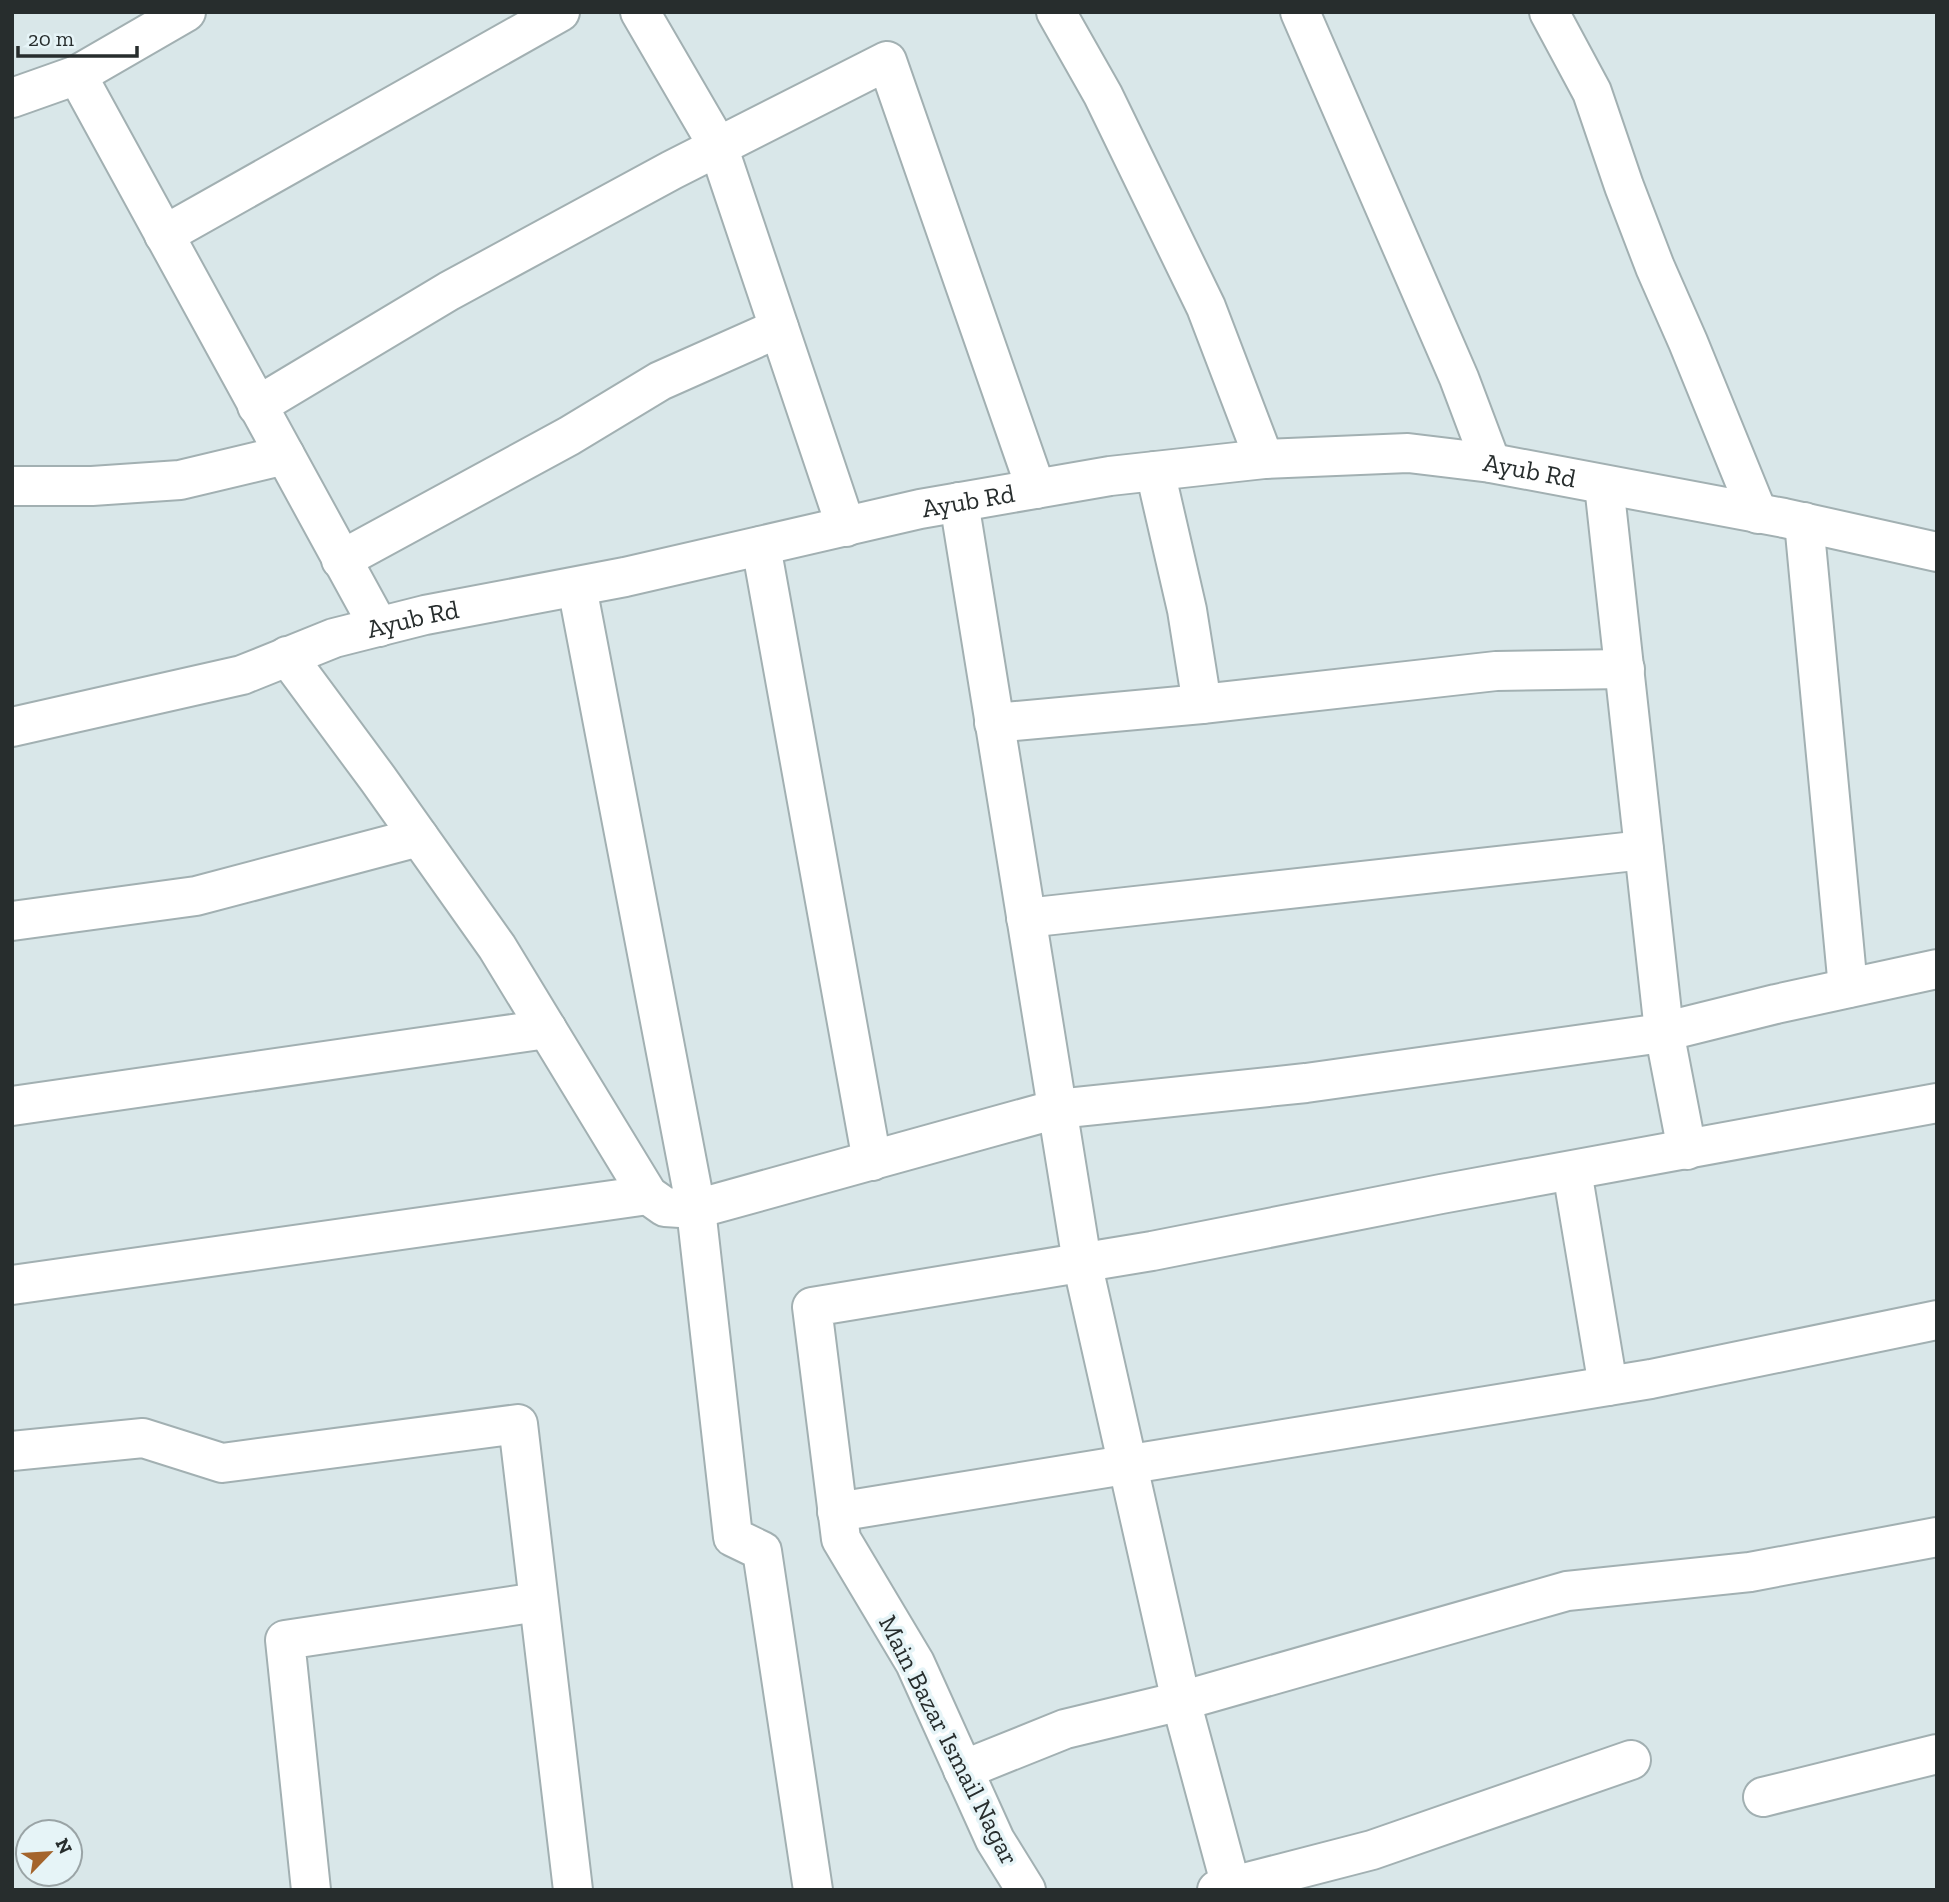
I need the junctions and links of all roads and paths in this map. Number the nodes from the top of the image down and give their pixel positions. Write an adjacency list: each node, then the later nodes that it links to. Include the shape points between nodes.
1 (186, 12): 7 (street)
2 (560, 12): 10 (street)
3 (640, 12): 9 (street)
4 (1056, 12): 14 (street, via 1206,307)
5 (1300, 12): 15 (street, via 1459,378)
6 (1549, 12): 21 (street, via 1592,92 1655,267)
7 (77, 75): 8 (street); 10 (street)
8 (12, 98)
9 (718, 146): 11 (street); 12 (street, via 449,291); 19 (street, via 887,61)
10 (164, 235): 12 (street)
11 (779, 328): 23 (street); 26 (street, via 660,381)
12 (257, 406): 13 (street)
13 (285, 455): 18 (street, via 180,480); 26 (street)
14 (1264, 459): 15 (street, Ayub Rd, via 1409,453); 16 (street, Ayub Rd)
15 (1491, 463): 17 (street, Ayub Rd)
16 (1155, 471): 19 (street, Ayub Rd); 31 (street, via 1187,610)
17 (1604, 485): 21 (street, Ayub Rd); 30 (street)
18 (12, 486)
19 (1036, 489): 20 (street, Ayub Rd)
20 (959, 502): 23 (street, Ayub Rd); 32 (street)
21 (1758, 514): 22 (street, Ayub Rd)
22 (1804, 522): 25 (street, Ayub Rd); 39 (street)
23 (846, 527): 24 (street, Ayub Rd)
24 (761, 546): 27 (street, Ayub Rd); 46 (street)
25 (1937, 552)
26 (341, 560): 28 (street)
27 (577, 587): 28 (street, Ayub Rd); 49 (street)
28 (379, 627): 29 (street, Ayub Rd)
29 (286, 656): 33 (street, Ayub Rd, via 242,676); 34 (street)
30 (1625, 669): 31 (street, via 1496,671); 35 (street)
31 (1202, 704): 32 (street)
32 (994, 723): 36 (street)
33 (12, 727)
34 (419, 837): 37 (street, via 196,896); 40 (street, via 497,947)
35 (1644, 850): 36 (street); 41 (street)
36 (1026, 918): 44 (street)
37 (12, 921)
38 (1937, 969): 39 (street)
39 (1848, 989): 41 (street)
40 (547, 1029): 43 (street); 48 (street)
41 (1664, 1031): 44 (street, via 1306,1083); 45 (street)
42 (1937, 1103): 45 (street)
43 (12, 1106)
44 (1056, 1110): 46 (street); 50 (street)
45 (1687, 1150): 47 (street)
46 (872, 1161): 49 (street)
47 (1572, 1171): 50 (street); 53 (street)
48 (649, 1195): 49 (street, via 665,1207); 51 (street)
49 (696, 1209): 67 (street, via 733,1537 762,1551)
50 (1082, 1262): 55 (street); 56 (street, Main Bazar Ismail Nagar, via 812,1307)
51 (12, 1286)
52 (1937, 1320): 53 (street)
53 (1608, 1386): 55 (street)
54 (12, 1451): 58 (street, via 143,1438 222,1464 518,1424)
55 (1127, 1465): 56 (street); 59 (street)
56 (837, 1512): 62 (street, Main Bazar Ismail Nagar, via 841,1539 915,1663)
57 (1937, 1537): 59 (street, via 1750,1572 1567,1591)
58 (538, 1602): 65 (street, via 285,1640); 66 (street)
59 (1181, 1701): 62 (street, via 1065,1729); 64 (street)
60 (1937, 1754): 63 (street)
61 (1631, 1760): 64 (street, via 1372,1850)
62 (963, 1770): 68 (street, Main Bazar Ismail Nagar, via 995,1840)
63 (1763, 1797)
64 (1227, 1889)
65 (311, 1890)
66 (573, 1890)
67 (813, 1890)
68 (1026, 1890)

